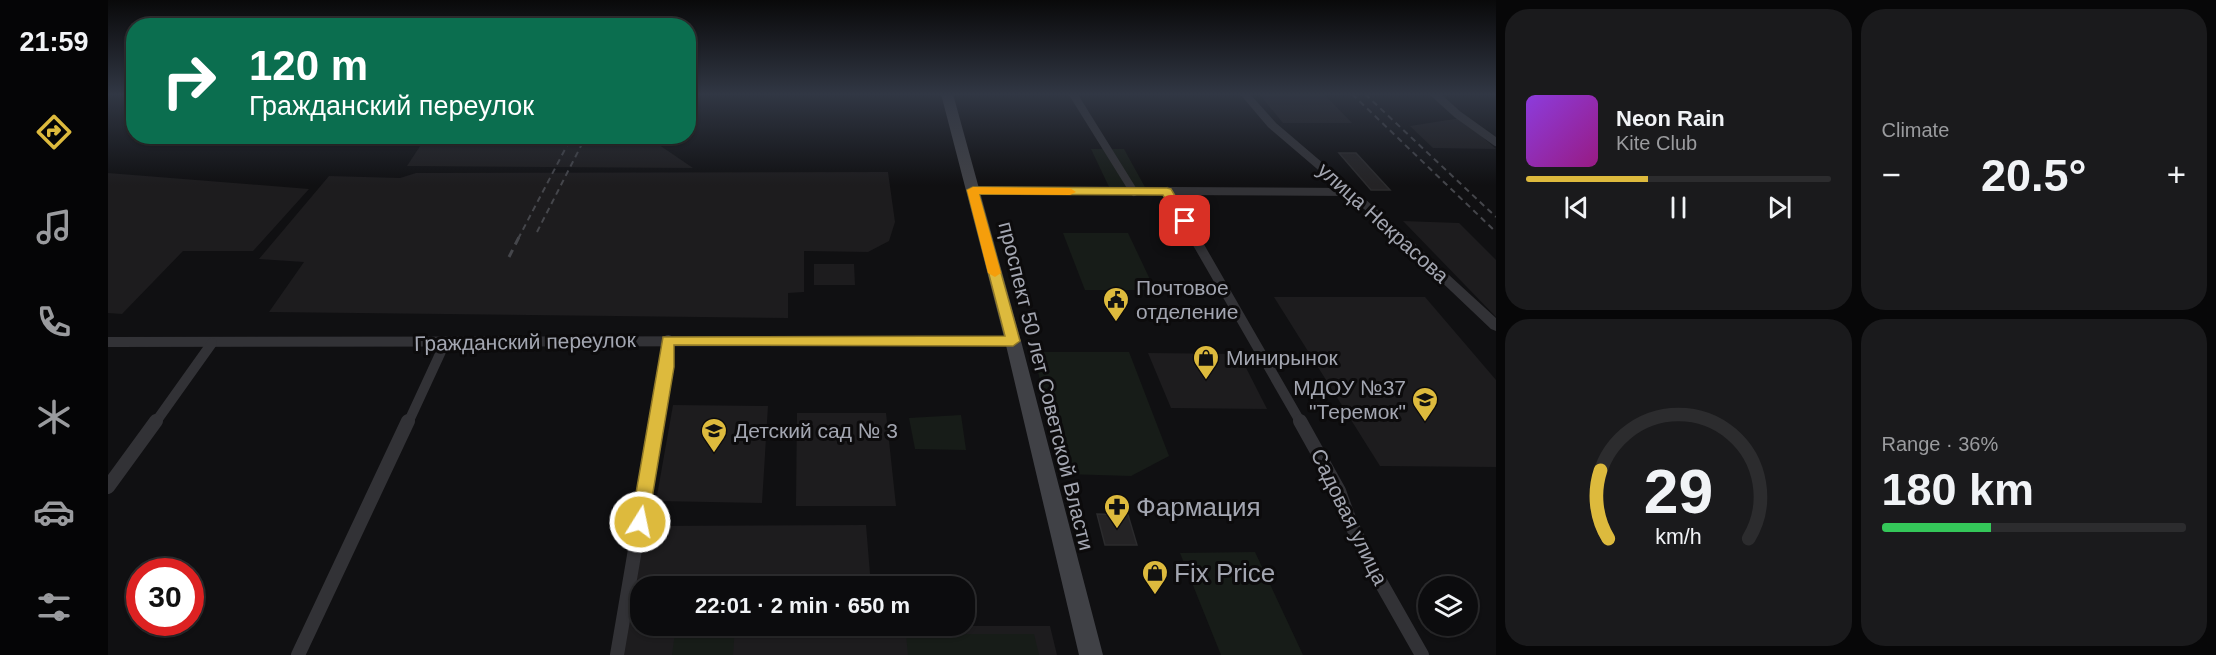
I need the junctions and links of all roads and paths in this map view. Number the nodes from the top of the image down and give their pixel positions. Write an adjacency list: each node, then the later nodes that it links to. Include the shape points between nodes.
1 (955, 125): 6 (main road, проспект 50 лет Советской Власти)
2 (1092, 125): 8 (street)
3 (1272, 125): 9 (street, улица Некрасова)
4 (1472, 125): 5 (street)
5 (1496, 142)
6 (973, 190): 8 (street); 12 (main road, проспект 50 лет Советской Власти)
7 (1167, 191): 8 (street); 9 (street); 20 (street, Садовая улица, via 1339,491 1376,574)
8 (1134, 192)
9 (1350, 192): 10 (street, улица Некрасова)
10 (1496, 326)
11 (668, 340): 12 (street, Гражданский переулок); 15 (street, Гражданский переулок); 18 (street)
12 (1013, 341): 19 (main road, проспект 50 лет Советской Власти)
13 (108, 342): 14 (street, Гражданский переулок)
14 (213, 343): 15 (street, Гражданский переулок); 16 (street)
15 (445, 343): 17 (street)
16 (108, 487)
17 (298, 655)
18 (617, 655)
19 (1091, 655)
20 (1422, 655)

